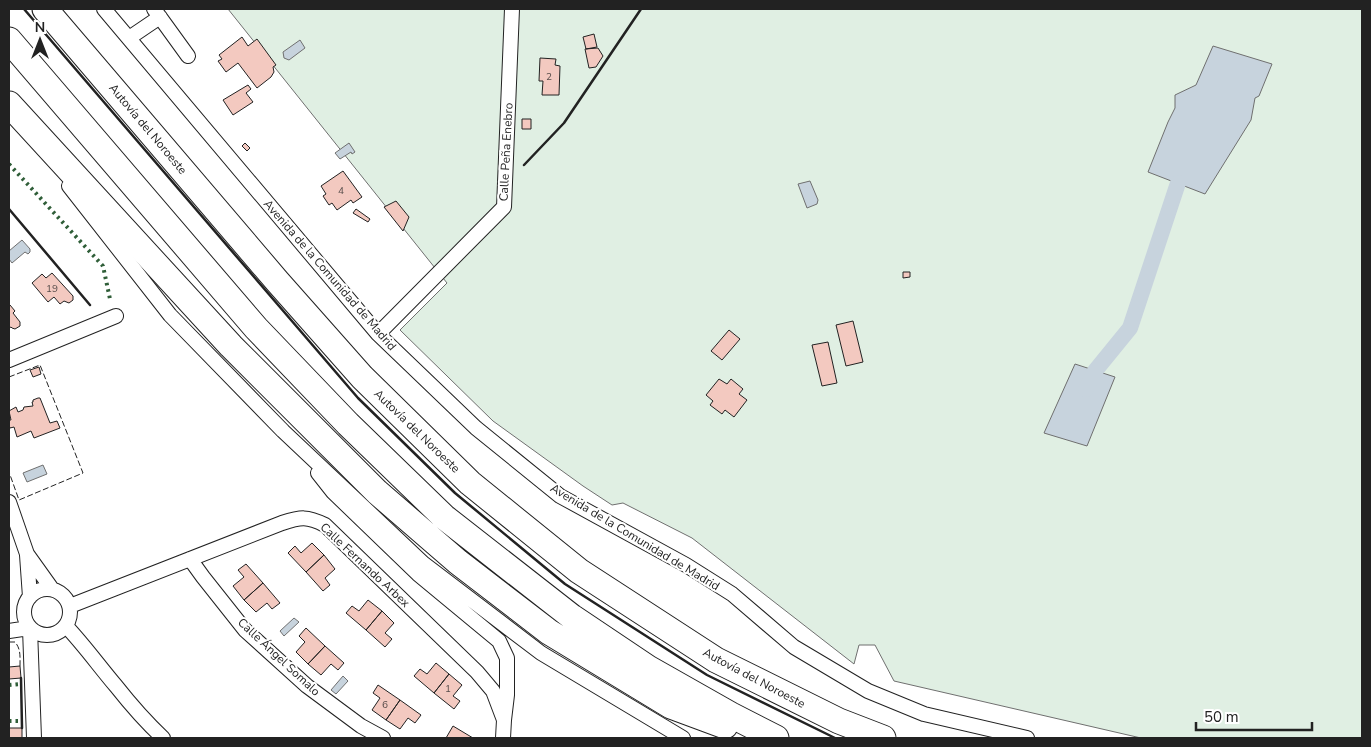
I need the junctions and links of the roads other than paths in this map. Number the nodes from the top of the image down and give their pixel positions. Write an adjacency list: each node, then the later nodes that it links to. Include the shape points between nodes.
1 (45, 9): 33 (highway, Autovía del Noroeste, via 362,377 470,483 579,571 716,660 839,721)
2 (104, 9): 5 (street, Avenida de la Comunidad de Madrid)
3 (512, 9): 11 (street, Calle Peña Enebro, via 504,207)
4 (157, 13): 5 (street); 7 (street)
5 (128, 38): 11 (street, Avenida de la Comunidad de Madrid)
6 (9, 40): 32 (highway, via 256,328 444,517 572,617 648,668)
7 (188, 56)
8 (9, 104): 31 (highway, via 230,346 377,492 458,562 549,632 671,706)
9 (9, 108): 13 (street, via 170,315)
10 (116, 316): 12 (street)
11 (378, 334): 34 (street, Avenida de la Comunidad de Madrid, via 476,428 560,496 732,594 794,647 868,691 924,714)
12 (9, 360)
13 (283, 431): 25 (street, via 333,492 418,574 499,641 507,658 508,695); 30 (street, via 423,563 541,653)
14 (9, 502): 15 (street)
15 (27, 554): 17 (street); 18 (street)
16 (190, 559): 19 (street, Calle Fernando Arbex); 25 (street, Calle Fernando Arbex, via 298,518 326,525 477,672 492,691); 28 (street, Calle Ángel Somalo, via 245,630 307,686 361,726)
17 (52, 589): 18 (street, via 40,590); 19 (street, via 63,595)
18 (30, 596): 21 (street, via 24,615)
19 (70, 606): 20 (street)
20 (66, 626): 23 (street, via 60,632); 27 (street)
21 (29, 628): 22 (street); 23 (street); 24 (street)
22 (9, 631)
23 (44, 636): 24 (street)
24 (32, 662): 26 (street)
25 (504, 720): 29 (street)
26 (34, 738)
27 (163, 738)
28 (383, 738)
29 (502, 738)
30 (683, 738)
31 (760, 738)
32 (776, 738)
33 (883, 738)
34 (1027, 738)

